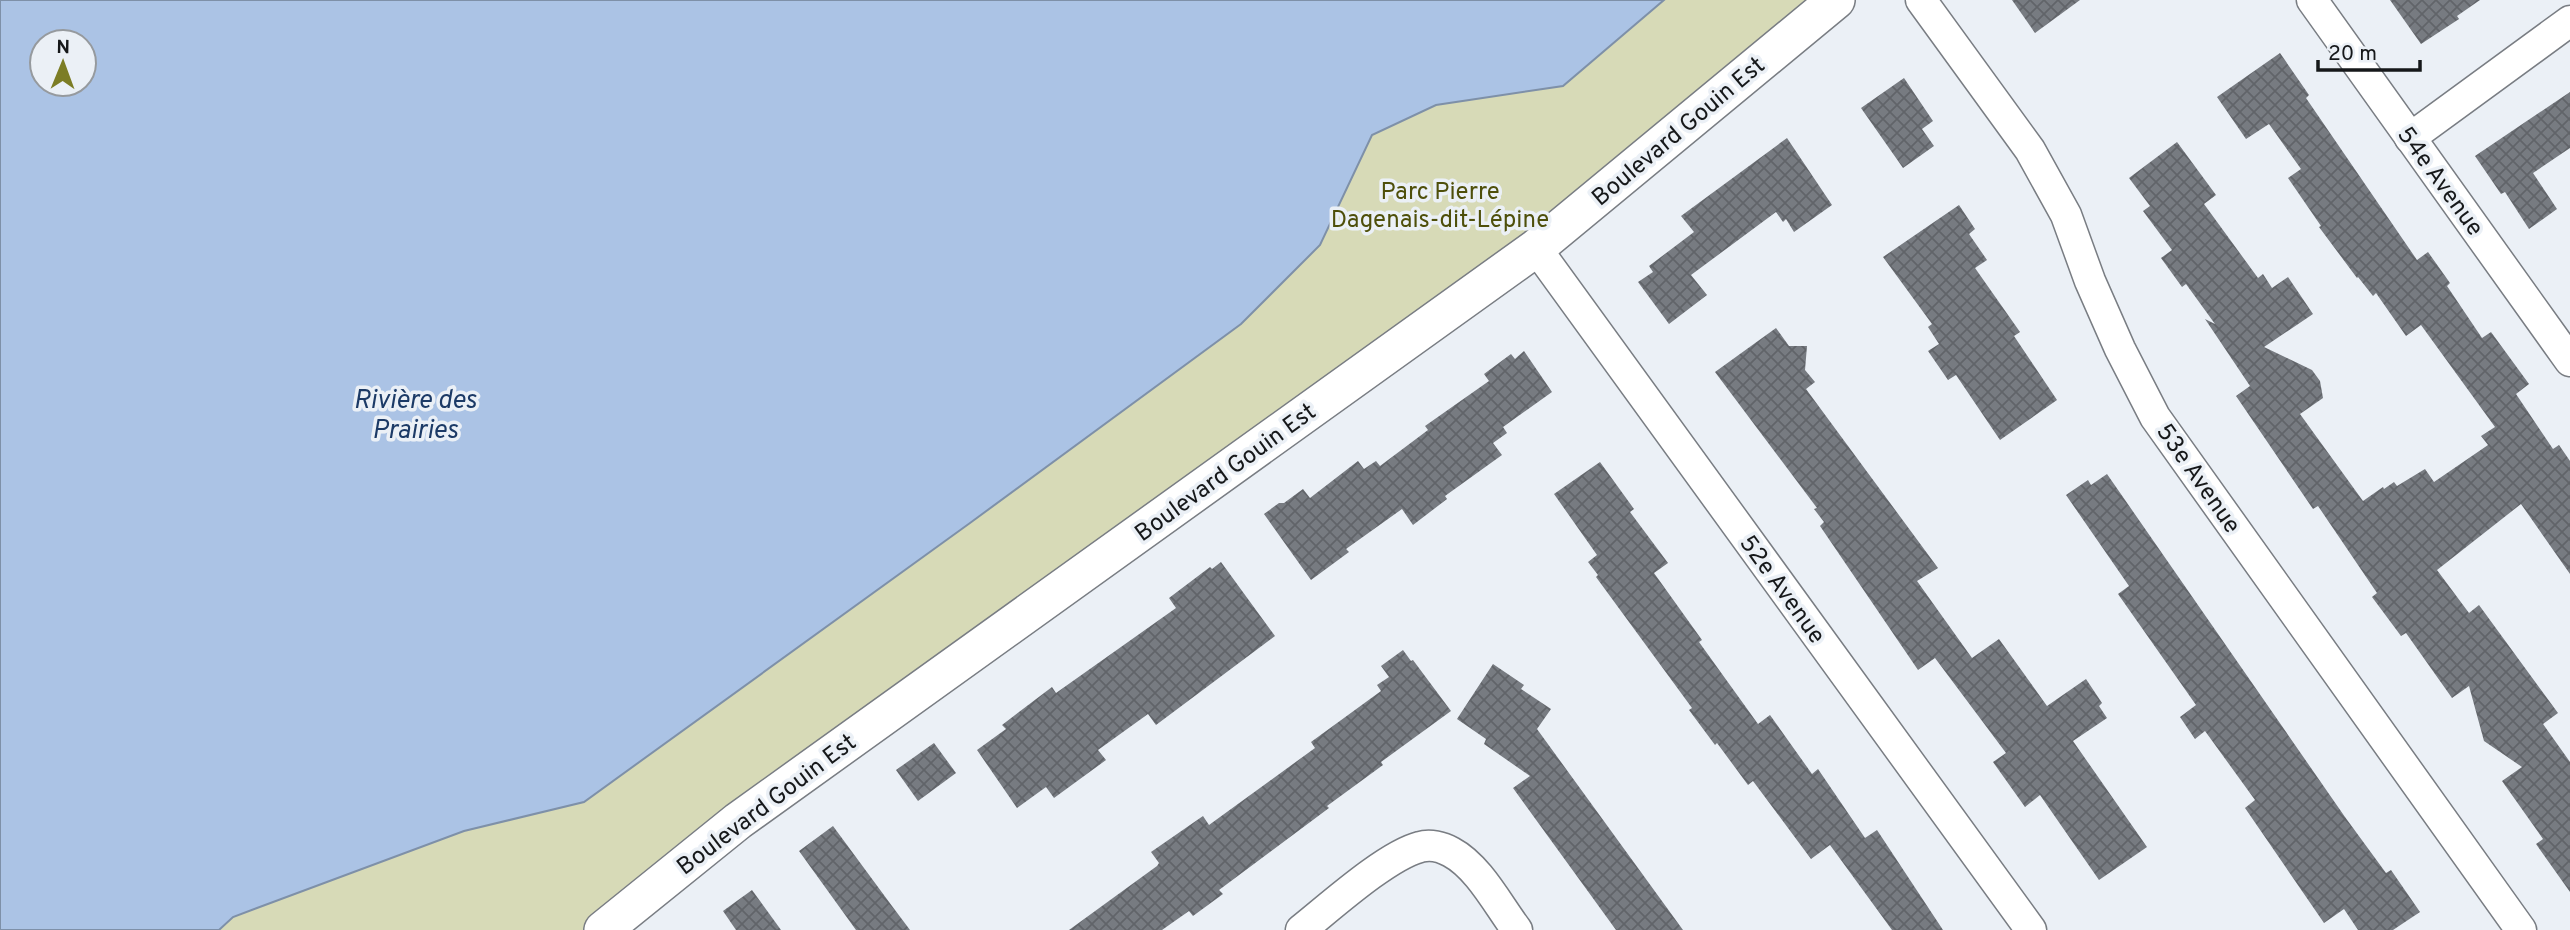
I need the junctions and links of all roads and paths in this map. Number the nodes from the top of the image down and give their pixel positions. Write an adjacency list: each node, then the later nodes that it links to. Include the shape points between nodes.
1 (1836, 0): 6 (street, Boulevard Gouin Est)
2 (1921, 0): 12 (street, 53e Avenue, via 2030,150 2066,215 2090,281 2155,417)
3 (2312, 0): 5 (street, 54e Avenue)
4 (2570, 21): 5 (street)
5 (2410, 138): 7 (street, 54e Avenue)
6 (1536, 248): 8 (street, Boulevard Gouin Est, via 738,821); 11 (street, 52e Avenue)
7 (2570, 361)
8 (603, 930)
9 (1301, 930): 10 (street, via 1395,856 1422,846 1439,846 1453,853 1477,875)
10 (1517, 930)
11 (2031, 930)
12 (2521, 930)

